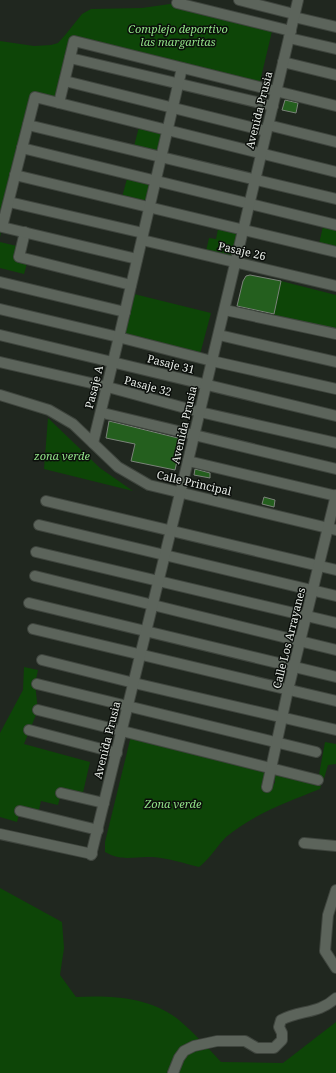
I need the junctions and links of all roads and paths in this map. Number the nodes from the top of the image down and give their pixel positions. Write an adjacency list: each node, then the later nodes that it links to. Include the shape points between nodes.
1 (239, 0): 4 (street)
2 (298, 0): 4 (street, Avenida Prusia)
3 (177, 3): 6 (street)
4 (294, 15): 5 (street); 6 (street, Avenida Prusia)
5 (336, 27)
6 (290, 35): 7 (street); 9 (street, Avenida Prusia)
7 (336, 49)
8 (70, 58): 10 (street, via 74,42); 12 (street); 13 (street)
9 (284, 62): 11 (street); 14 (street, Avenida Prusia)
10 (182, 68): 13 (street, Pasaje A); 14 (street)
11 (336, 75)
12 (65, 81): 15 (street); 18 (street)
13 (178, 84): 16 (street); 18 (street, Pasaje A)
14 (277, 91): 16 (street, Avenida Prusia); 17 (street)
15 (59, 103): 19 (street, via 35,97); 21 (street)
16 (273, 106): 20 (street, Avenida Prusia)
17 (336, 106)
18 (173, 108): 20 (street); 21 (street, Pasaje A)
19 (28, 125): 23 (street); 25 (street)
20 (267, 128): 22 (street); 24 (street, Avenida Prusia)
21 (167, 131): 24 (street); 25 (street, Pasaje A)
22 (336, 142)
23 (22, 148): 27 (street); 29 (street)
24 (260, 154): 26 (street); 28 (street, Avenida Prusia)
25 (161, 157): 28 (street); 29 (street, Pasaje A)
26 (336, 172)
27 (15, 175): 31 (street); 33 (street)
28 (254, 180): 30 (street); 32 (street, Avenida Prusia)
29 (156, 181): 32 (street); 33 (street, Pasaje A)
30 (336, 199)
31 (9, 202): 36 (street, via 2,227); 37 (street, Pasaje 26)
32 (249, 204): 34 (street); 35 (street, Avenida Prusia)
33 (150, 207): 35 (street); 37 (street, Pasaje A)
34 (336, 225)
35 (243, 230): 38 (street); 40 (street, Avenida Prusia)
36 (25, 232): 39 (street); 42 (street, via 19,257)
37 (143, 237): 39 (street, Pasaje A); 40 (street, Pasaje 26)
38 (336, 252)
39 (137, 259): 42 (street, Pasaje A)
40 (235, 262): 43 (street, Pasaje 26); 45 (street, Avenida Prusia)
41 (0, 282): 46 (street)
42 (131, 285): 46 (street, Pasaje A)
43 (336, 286)
44 (0, 309): 50 (street)
45 (225, 310): 47 (street); 49 (street, Avenida Prusia)
46 (125, 312): 50 (street, Pasaje A)
47 (336, 334)
48 (0, 335): 53 (street, Pasaje 31)
49 (218, 335): 51 (street, Avenida Prusia); 54 (street)
50 (119, 337): 51 (street); 53 (street, Pasaje A)
51 (212, 361): 55 (street, Avenida Prusia); 57 (street)
52 (0, 362): 56 (street, Pasaje 32)
53 (113, 362): 55 (street, Pasaje 31); 56 (street, Pasaje A)
54 (336, 362)
55 (206, 385): 59 (street, Avenida Prusia); 61 (street, Pasaje 31)
56 (107, 387): 59 (street, Pasaje 32); 64 (street, Pasaje A)
57 (336, 389)
58 (0, 395): 64 (street, Calle Principal, via 49,410 72,424)
59 (200, 412): 62 (street, Avenida Prusia); 63 (street, Pasaje 32)
60 (107, 414): 62 (street)
61 (336, 416)
62 (194, 436): 65 (street, Avenida Prusia); 66 (street)
63 (336, 442)
64 (93, 444): 67 (street, Calle Principal, via 118,467 149,485)
65 (188, 461): 67 (street, Avenida Prusia); 68 (street)
66 (336, 470)
67 (181, 492): 71 (street, Calle Principal); 72 (street, Avenida Prusia)
68 (336, 496): 71 (street, Calle Los Arrayanes)
69 (46, 501): 72 (street)
70 (39, 525): 74 (street)
71 (332, 529): 75 (street, Calle Los Arrayanes)
72 (171, 531): 74 (street, Avenida Prusia); 75 (street)
73 (36, 552): 78 (street)
74 (165, 556): 78 (street, Avenida Prusia); 79 (street)
75 (319, 566): 76 (street); 79 (street, Calle Los Arrayanes)
76 (336, 570)
77 (35, 576): 82 (street)
78 (159, 582): 82 (street, Avenida Prusia); 83 (street)
79 (313, 591): 80 (street); 83 (street, Calle Los Arrayanes)
80 (336, 596)
81 (29, 603): 86 (street)
82 (153, 605): 86 (street, Avenida Prusia); 87 (street)
83 (307, 616): 84 (street); 87 (street, Calle Los Arrayanes)
84 (336, 623)
85 (33, 629): 89 (street)
86 (146, 632): 89 (street, Avenida Prusia); 91 (street)
87 (300, 642): 88 (street); 91 (street, Calle Los Arrayanes)
88 (336, 650)
89 (140, 655): 93 (street, Avenida Prusia); 95 (street)
90 (42, 660): 93 (street)
91 (294, 667): 92 (street); 95 (street, Calle Los Arrayanes)
92 (336, 677)
93 (134, 683): 97 (street, Avenida Prusia); 99 (street)
94 (37, 684): 97 (street)
95 (288, 690): 96 (street); 99 (street, Calle Los Arrayanes)
96 (336, 701)
97 (128, 706): 102 (street, Avenida Prusia); 103 (street)
98 (38, 710): 102 (street)
99 (282, 718): 101 (street); 103 (street, Calle Los Arrayanes)
100 (29, 730): 104 (street)
101 (336, 730)
102 (122, 732): 104 (street, Avenida Prusia); 106 (street)
103 (277, 743): 105 (street); 106 (street, Calle Los Arrayanes)
104 (116, 752): 110 (street, Avenida Prusia)
105 (316, 752)
106 (271, 769): 107 (street); 108 (street, Calle Los Arrayanes)
107 (318, 780)
108 (267, 787)
109 (61, 793): 110 (street)
110 (104, 803): 112 (street, Avenida Prusia)
111 (20, 811): 112 (street)
112 (98, 830): 113 (street, Avenida Prusia, via 91,855)
113 (0, 834)
114 (304, 842): 115 (street)
115 (336, 846)
116 (336, 890): 117 (street, via 328,915 325,951)
117 (336, 968)
118 (336, 998): 119 (street, via 321,1009 281,1020 279,1027 282,1040 274,1048 257,1048 245,1041 217,1040 184,1051)
119 (173, 1073)

